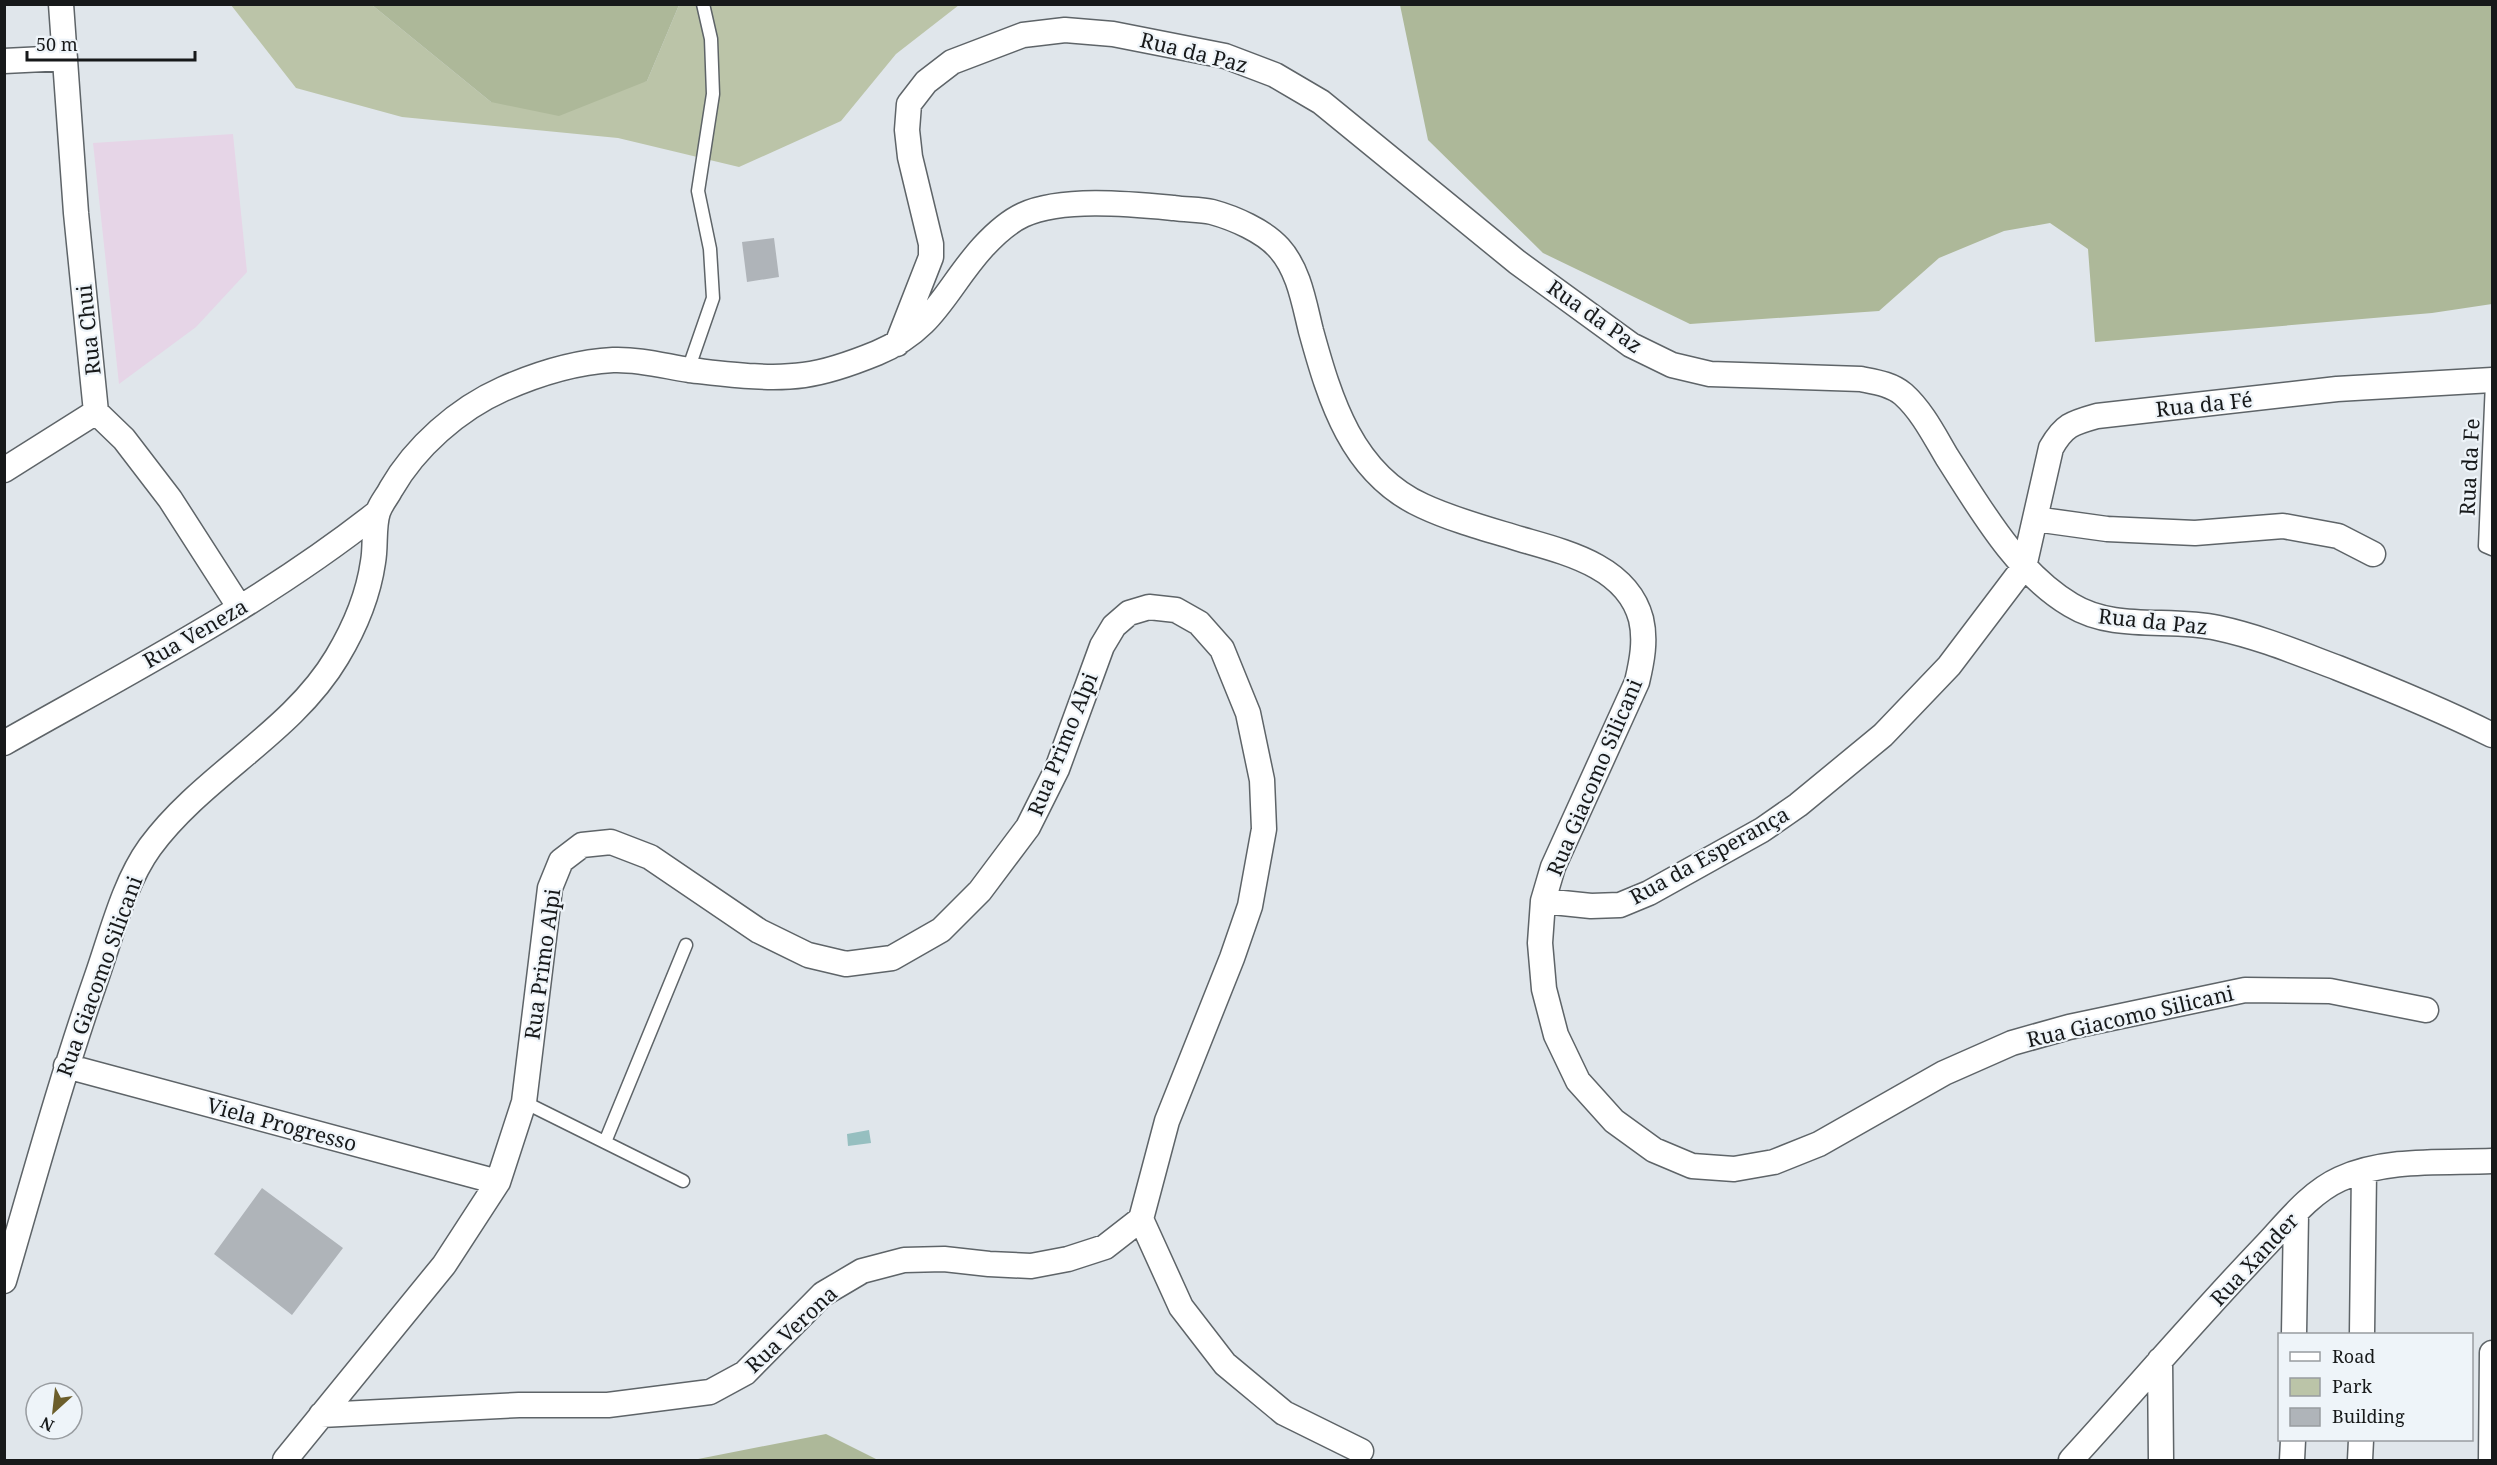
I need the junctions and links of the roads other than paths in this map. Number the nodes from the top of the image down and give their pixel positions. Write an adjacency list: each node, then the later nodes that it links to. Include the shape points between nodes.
1 (61, 4): 3 (street, Rua Chui)
2 (703, 4): 6 (lane, via 711,39 713,94 698,191 711,249 713,298)
3 (65, 58): 4 (street); 8 (street, Rua Chui)
4 (4, 61)
5 (897, 344): 6 (street, Rua Giacomo Silicani, via 804,375 751,376); 14 (street, Rua da Paz, via 931,257 906,130 909,104 926,82 952,62 1023,35 1065,30 1147,40 1225,56 1275,75 1322,102 1518,262 1631,345 1672,365 1710,374 1861,379 1902,393 1917,408 1978,505); 18 (street, Rua Giacomo Silicani, via 924,324 982,248 1003,228 1025,214 1044,209 1125,203 1212,212 1251,228 1279,249 1300,285 1344,431 1365,463 1392,488 1422,506 1597,565 1626,590 1640,615 1644,651 1637,682 1573,820)
6 (688, 370): 10 (street, Rua Giacomo Silicani, via 618,360 589,363 495,392 465,410 434,438 402,471)
7 (2493, 381): 11 (street, Rua da Fé, via 2337,389 2097,416 2074,422 2061,432 2051,448); 12 (lane, Rua da Fe, via 2485,546)
8 (96, 412): 9 (street); 15 (street, via 124,439 170,499)
9 (4, 470)
10 (378, 512): 15 (street, Rua Veneza); 21 (street, Rua Giacomo Silicani, via 373,566 361,613 334,663 297,708 171,819 143,856 121,906)
11 (2035, 519): 13 (street, via 2107,529 2194,533 2283,526 2338,536); 14 (street, Rua da Fé)
12 (2493, 549)
13 (2373, 554)
14 (2024, 567): 16 (street, Rua da Paz, via 2070,605 2092,616 2215,627 2260,638 2438,707); 18 (street, Rua da Esperança, via 1949,666 1883,735 1762,830 1620,905)
15 (240, 608): 17 (street, Rua Veneza)
16 (2493, 735)
17 (4, 743)
18 (1543, 901): 20 (street, Rua Giacomo Silicani, via 1540,943 1544,989 1556,1035 1578,1082 1614,1121 1654,1150 1692,1166 1734,1169 1774,1162 1819,1144 1944,1073 2012,1043 2068,1027 2245,990 2330,991)
19 (686, 945): 23 (lane)
20 (2426, 1010)
21 (66, 1066): 27 (street, Viela Progresso); 30 (street, Rua Giacomo Silicani)
22 (524, 1102): 23 (lane); 27 (street, Rua Primo Alpi); 29 (street, Rua Primo Alpi, via 550,888 561,861 582,845 611,842 650,857 759,931 808,955 846,964 892,958 941,930 980,891 1028,827 1057,769 1102,646 1114,626 1129,613 1149,607 1176,610 1199,623 1222,649 1248,713 1262,780 1264,829 1250,906 1167,1121)
23 (605, 1142): 26 (lane)
24 (2493, 1161): 25 (street, Rua Xander, via 2395,1165)
25 (2364, 1171): 28 (street, Rua Xander, via 2318,1192); 32 (street)
26 (683, 1181)
27 (498, 1182): 35 (street, Rua Primo Alpi, via 444,1264)
28 (2296, 1214): 31 (street); 34 (street, Rua Xander)
29 (1141, 1219): 35 (street, Rua Verona, via 1105,1247 1031,1266 904,1260 862,1271 823,1294 746,1373 710,1392 608,1405 519,1405); 38 (street, via 1182,1307 1226,1364 1284,1413)
30 (4, 1281)
31 (2294, 1333)
32 (2362, 1333)
33 (2493, 1353): 44 (street)
34 (2160, 1360): 40 (street, Rua Xander); 41 (street)
35 (321, 1415): 39 (street, Rua Primo Alpi)
36 (2293, 1441): 42 (street)
37 (2361, 1441): 43 (street)
38 (1361, 1451)
39 (285, 1461)
40 (2071, 1461)
41 (2161, 1461)
42 (2292, 1461)
43 (2360, 1461)
44 (2491, 1461)

